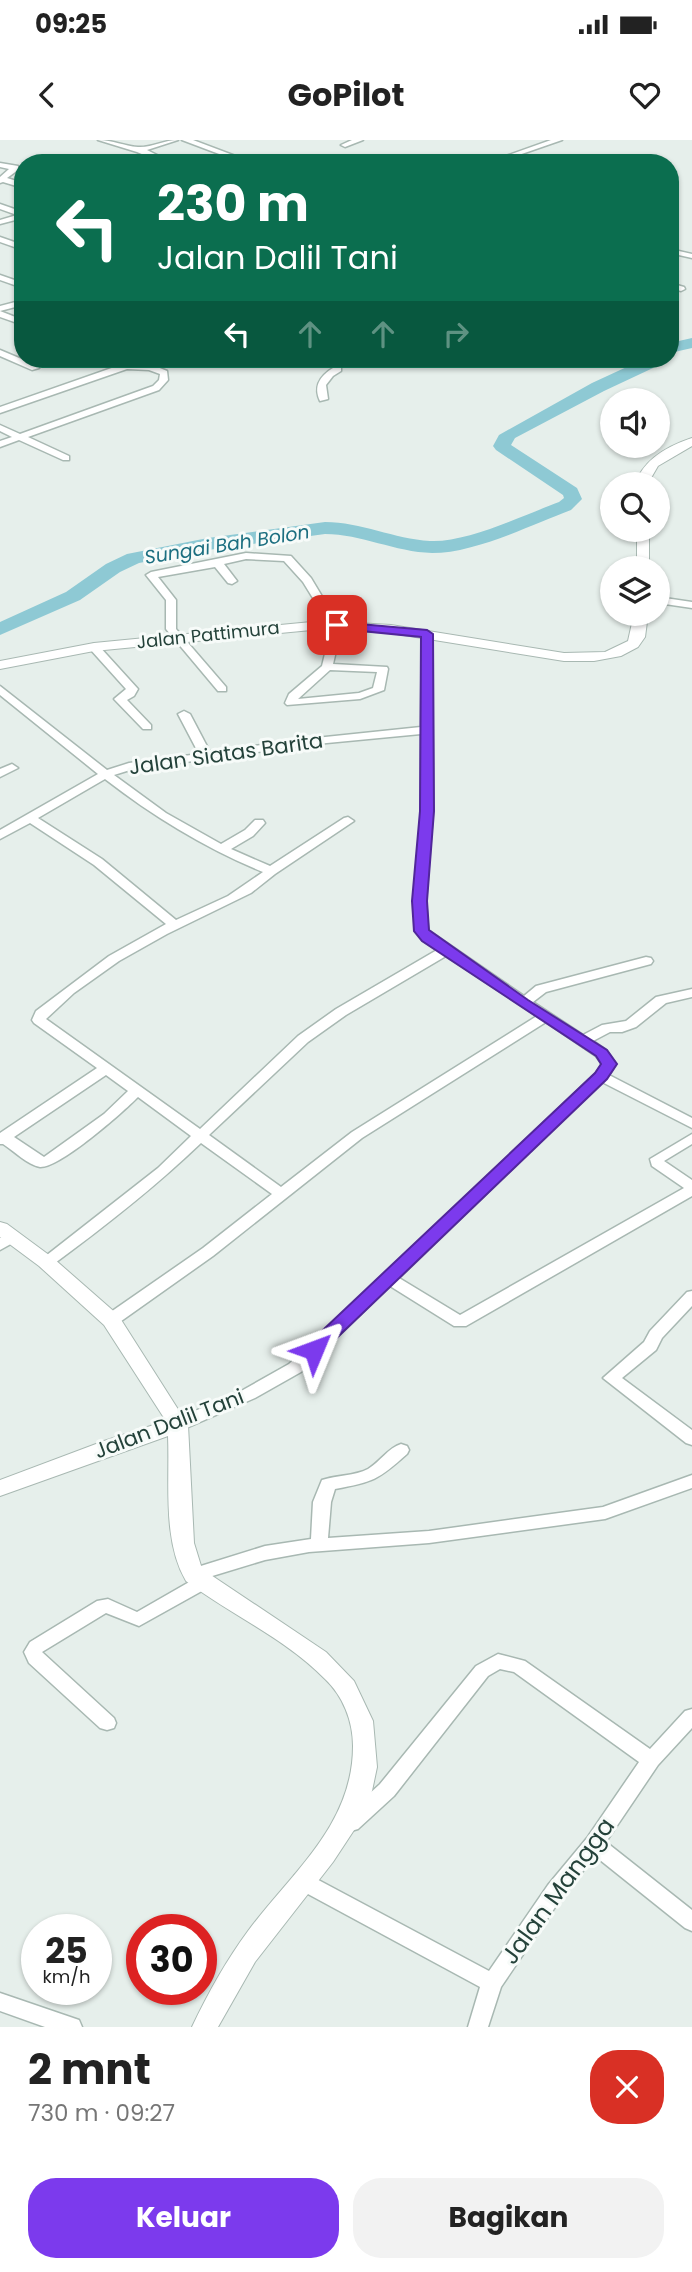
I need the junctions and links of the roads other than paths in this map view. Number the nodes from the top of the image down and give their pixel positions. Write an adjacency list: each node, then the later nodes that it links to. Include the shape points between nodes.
1 (102, 140): 7 (street)
2 (174, 140): 7 (street)
3 (186, 140): 9 (street)
4 (359, 140): 6 (street)
5 (558, 140): 10 (street)
6 (345, 145)
7 (140, 150): 8 (street)
8 (149, 154)
9 (226, 154)
10 (516, 154)
11 (0, 239): 12 (street)
12 (12, 244)
13 (121, 368): 17 (street)
14 (152, 368): 19 (street, via 164,373 163,383 156,388)
15 (336, 368): 16 (street, via 321,385)
16 (323, 399)
17 (0, 410)
18 (0, 428): 19 (street)
19 (22, 438): 21 (street); 22 (street)
20 (692, 442): 23 (street)
21 (0, 444)
22 (66, 458)
23 (646, 472)
24 (217, 563): 25 (street); 28 (street, via 246,556 287,558 324,608); 32 (street, via 151,575 170,599 171,629)
25 (232, 581)
26 (670, 602): 27 (street)
27 (692, 605)
28 (322, 625): 29 (street, Jalan Pattimura); 32 (street, Jalan Pattimura)
29 (337, 625): 31 (street, Jalan Pattimura); 35 (street)
30 (640, 626): 31 (street, Jalan Pattimura, via 633,645 590,657 564,657)
31 (427, 634): 40 (street)
32 (179, 638): 33 (street, Jalan Pattimura); 37 (street)
33 (94, 647): 34 (street, Jalan Pattimura); 39 (street, via 132,690 120,699)
34 (0, 665)
35 (327, 667): 35 (street, via 293,696 291,703 372,693 383,669)
36 (0, 689): 42 (street)
37 (222, 689)
38 (184, 714): 41 (street)
39 (147, 727)
40 (426, 730): 41 (street, Jalan Siatas Barita); 50 (street, via 427,811 420,924 427,937)
41 (206, 755): 42 (street, Jalan Siatas Barita)
42 (106, 774): 43 (street, Jalan Siatas Barita); 47 (street, via 184,831)
43 (30, 818): 46 (street, Jalan Siatas Barita); 49 (street, via 98,862)
44 (348, 821): 48 (street)
45 (259, 823): 47 (street)
46 (0, 835)
47 (221, 850): 48 (street)
48 (271, 871): 49 (street, via 243,895)
49 (175, 925): 56 (street, via 110,959 39,1017)
50 (446, 950): 53 (street); 60 (street, via 303,1039)
51 (646, 961): 53 (street, via 541,989)
52 (692, 993): 55 (street, via 661,1000 631,1024 607,1028)
53 (523, 1003): 54 (street)
54 (545, 1017): 55 (street); 64 (street, via 357,1135)
55 (583, 1041): 57 (street, via 607,1059 609,1064)
56 (105, 1069): 58 (street); 62 (street)
57 (601, 1076): 59 (street); 67 (street, Jalan Dalil Tani)
58 (136, 1091): 60 (street); 62 (street, via 47,1162 39,1162)
59 (692, 1124)
60 (199, 1136): 64 (street); 66 (street, via 106,1219)
61 (692, 1138): 63 (street, via 657,1159)
62 (2, 1139)
63 (692, 1189): 67 (street, via 460,1322)
64 (280, 1193): 69 (street, via 208,1252)
65 (4, 1236): 66 (street)
66 (46, 1262): 69 (street)
67 (388, 1278): 70 (street, Jalan Dalil Tani, via 295,1368)
68 (692, 1296): 71 (street, via 650,1346 611,1378)
69 (111, 1320): 70 (street)
70 (178, 1425): 74 (street, Jalan Dalil Tani); 76 (street, via 183,1542 187,1563)
71 (692, 1438)
72 (401, 1450): 75 (street, via 376,1472 328,1484)
73 (692, 1481): 75 (street, via 605,1513 429,1538)
74 (0, 1489)
75 (319, 1546): 76 (street, via 265,1553)
76 (199, 1579): 78 (street, via 139,1619 103,1606 36,1647 35,1658); 80 (street, via 306,1650 335,1674 358,1707 367,1763 361,1794)
77 (692, 1716): 79 (street, Jalan Mangga)
78 (107, 1723)
79 (651, 1760): 80 (street, via 519,1666 498,1661 482,1671 387,1790); 81 (street, Jalan Mangga)
80 (345, 1829): 82 (street)
81 (594, 1844): 83 (street); 84 (street, Jalan Mangga, via 555,1891)
82 (302, 1881): 84 (street); 87 (street, via 238,1966)
83 (692, 1922)
84 (492, 1983): 88 (street, Jalan Mangga)
85 (0, 2002): 86 (street)
86 (72, 2027)
87 (205, 2027)
88 (478, 2027)

